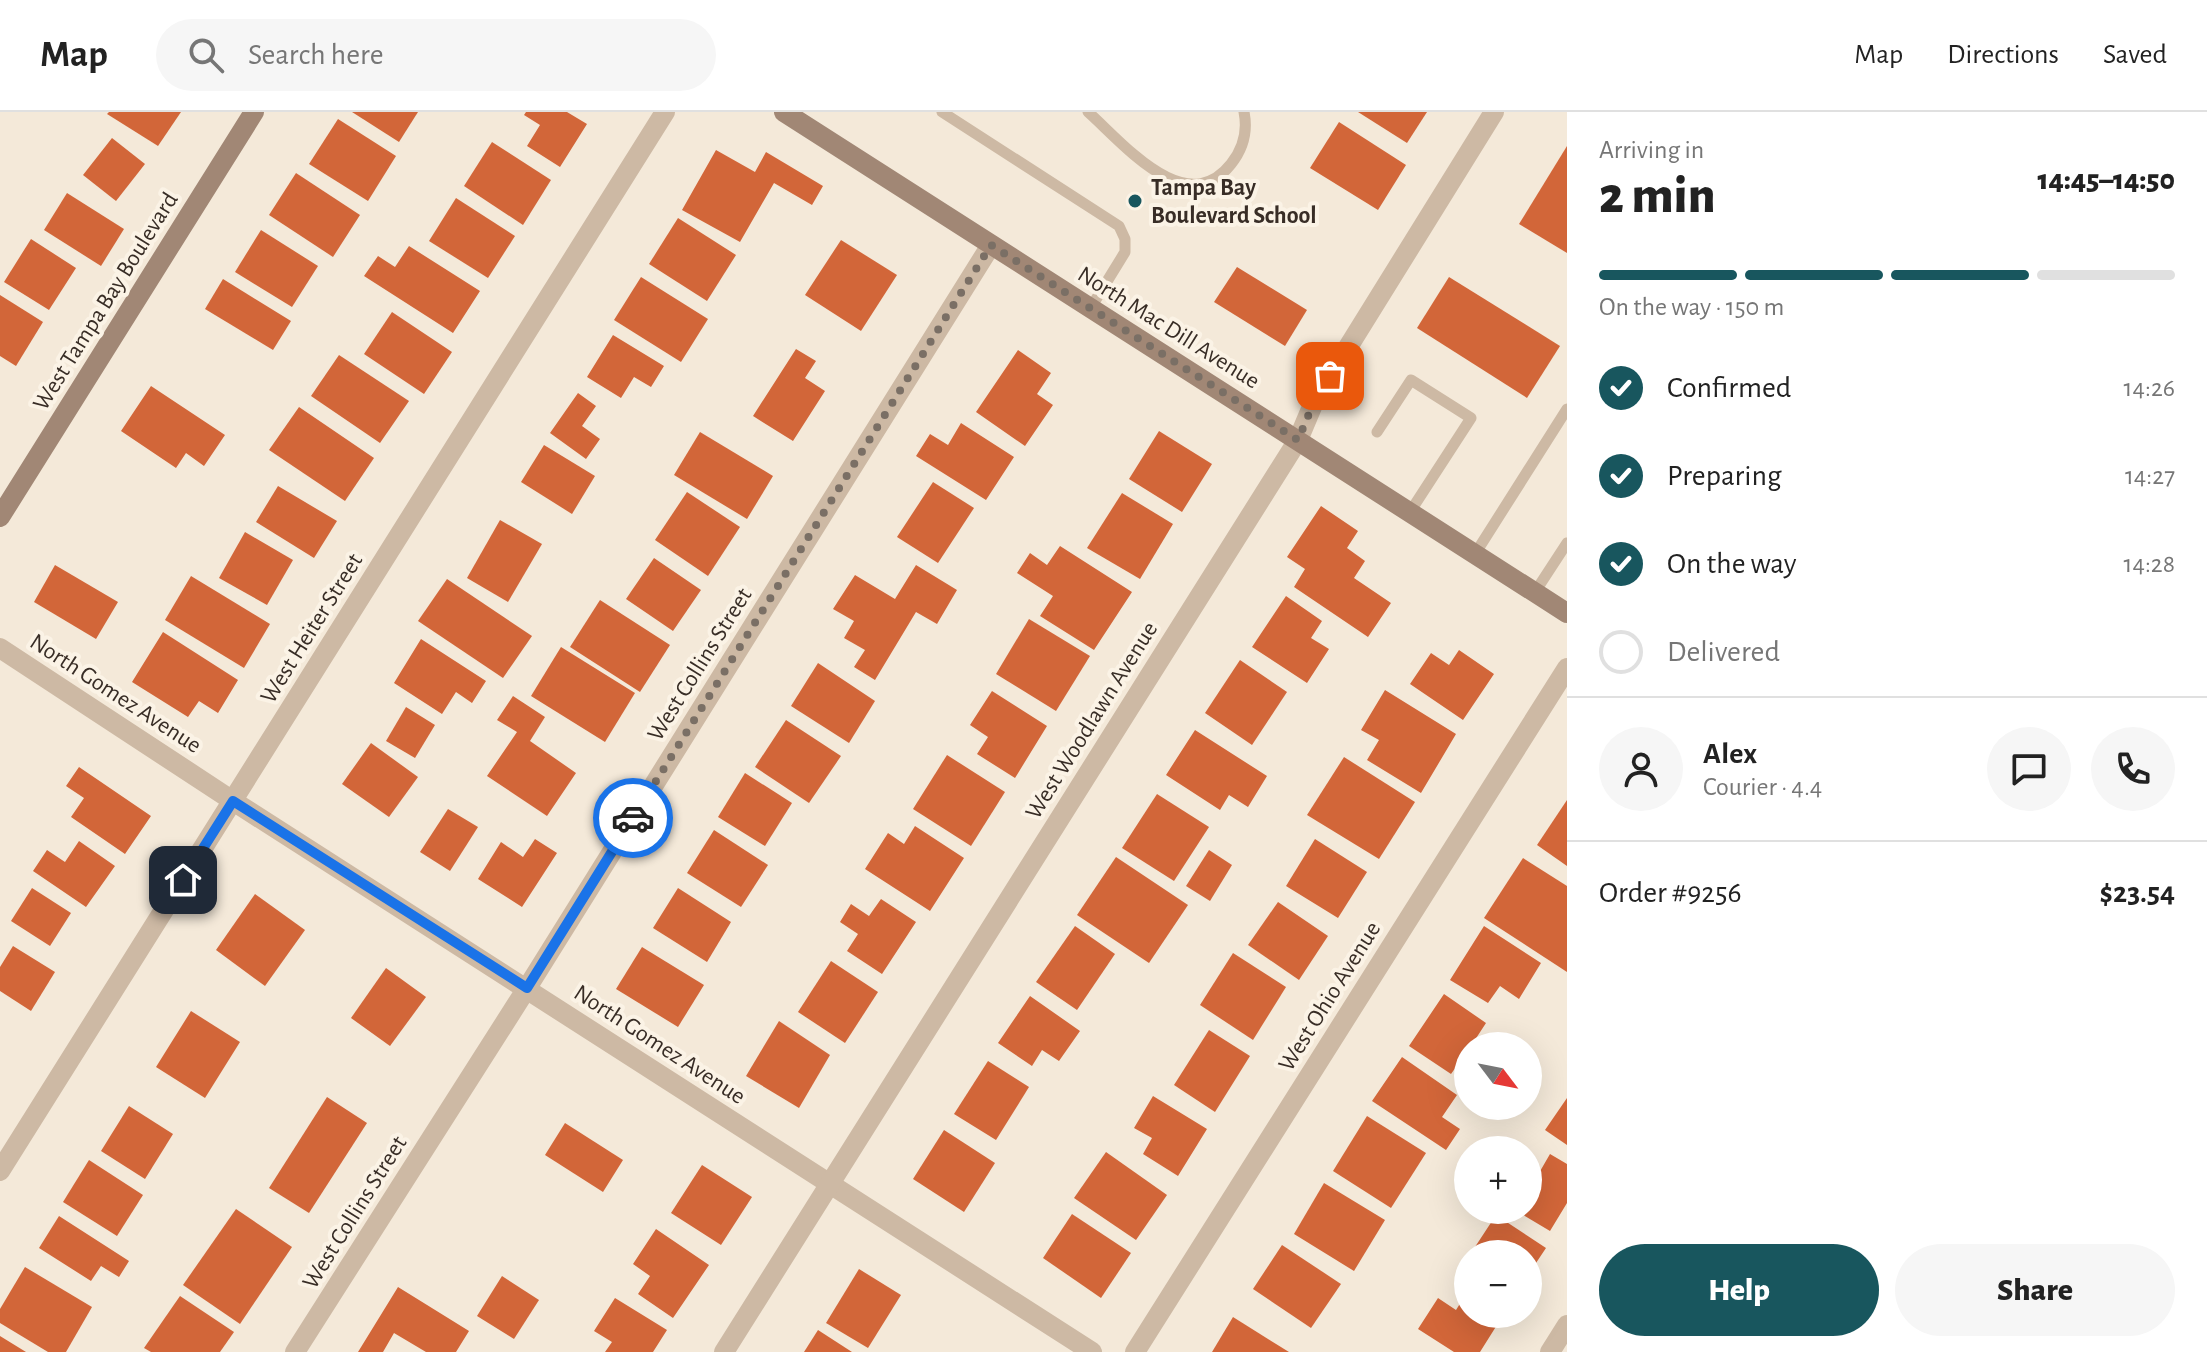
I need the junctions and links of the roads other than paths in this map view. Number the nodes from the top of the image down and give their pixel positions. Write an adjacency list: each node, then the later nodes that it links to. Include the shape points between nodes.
1 (254, 112): 14 (street, West Tampa Bay Boulevard)
2 (665, 112): 21 (street, West Heiter Street)
3 (784, 112): 8 (street, North Mac Dill Avenue)
4 (942, 112): 9 (lane, via 1119,226 1125,252)
5 (1088, 112): 6 (lane, via 1168,180 1192,185 1216,180 1231,164 1243,144)
6 (1244, 112)
7 (1494, 112): 12 (street, West Woodlawn Avenue, via 1314,402)
8 (991, 245): 9 (street, North Mac Dill Avenue); 22 (street, West Collins Street)
9 (1090, 309): 12 (street, North Mac Dill Avenue)
10 (1567, 409): 16 (lane)
11 (1377, 432): 13 (lane, via 1411,380 1471,418)
12 (1298, 440): 13 (street, North Mac Dill Avenue); 24 (street, West Woodlawn Avenue)
13 (1410, 512): 16 (street, North Mac Dill Avenue)
14 (0, 517)
15 (1567, 543): 17 (lane)
16 (1475, 554): 17 (street, North Mac Dill Avenue)
17 (1535, 592): 18 (street, North Mac Dill Avenue)
18 (1567, 613)
19 (0, 648): 21 (street, North Gomez Avenue)
20 (1567, 668): 29 (street, West Ohio Avenue)
21 (233, 801): 22 (street, North Gomez Avenue); 23 (street, West Heiter Street)
22 (527, 988): 24 (street, North Gomez Avenue); 26 (street, West Collins Street)
23 (0, 1171)
24 (830, 1184): 27 (street, West Woodlawn Avenue); 28 (street, North Gomez Avenue)
25 (1567, 1325): 30 (street)
26 (295, 1352)
27 (724, 1352)
28 (1092, 1352)
29 (1135, 1352)
30 (1550, 1352)

